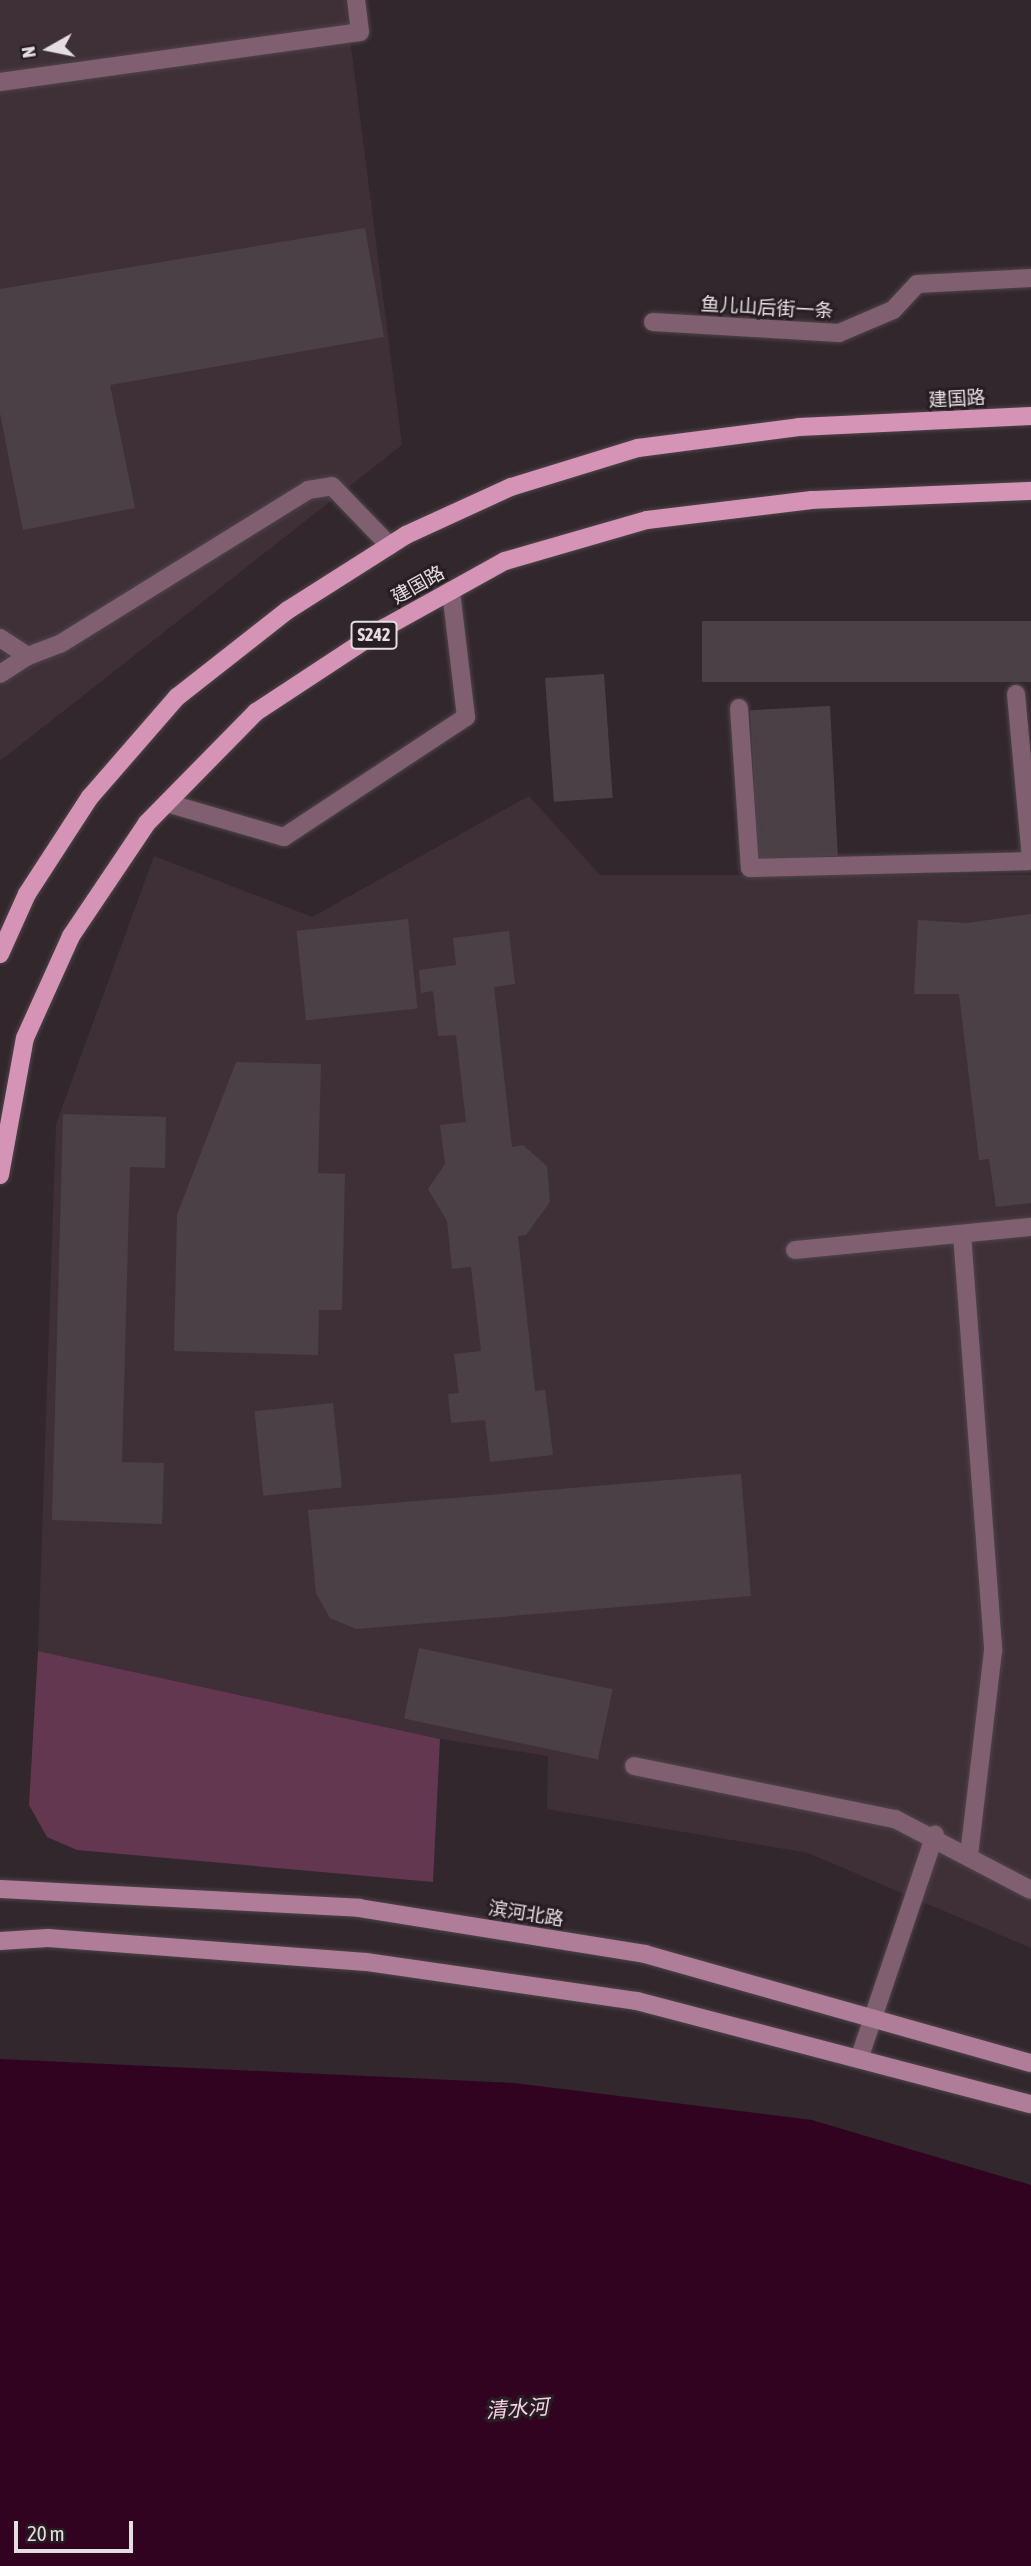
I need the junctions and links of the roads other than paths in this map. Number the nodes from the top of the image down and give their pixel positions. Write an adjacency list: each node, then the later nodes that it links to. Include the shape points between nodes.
1 (356, 0): 2 (street, via 360,32)
2 (0, 82)
3 (1031, 278): 4 (street, 鱼儿山后街一条, via 917,284 893,310 839,333)
4 (653, 322)
5 (1031, 416): 7 (main road, 建国路, via 799,426 638,449 511,487)
6 (1031, 491): 8 (main road, 建国路 / S242, via 812,500 647,520 505,561)
7 (390, 546): 10 (street, via 332,486 308,490 60,644); 16 (main road, 建国路, via 288,610 177,697 90,797 27,894)
8 (451, 591): 14 (main road, 建国路 / S242, via 257,712); 14 (street, via 466,717 284,837)
9 (0, 638): 10 (street)
10 (27, 656): 11 (street)
11 (0, 674)
12 (1016, 694): 15 (street)
13 (739, 708): 15 (street, via 750,868)
14 (167, 803): 17 (main road, 建国路 / S242, via 71,936 25,1038)
15 (1029, 861)
16 (0, 954)
17 (0, 1175)
18 (1031, 1227): 19 (street)
19 (962, 1234): 20 (street); 23 (street, via 993,1651)
20 (795, 1250)
21 (634, 1766): 22 (street, via 835,1803)
22 (934, 1834): 23 (street); 27 (street)
23 (969, 1854): 25 (street)
24 (0, 1889): 27 (main road, 滨河北路, via 359,1908 645,1954)
25 (1031, 1890)
26 (0, 1941): 28 (main road, via 48,1938 366,1962 637,2001)
27 (873, 2016): 28 (street); 29 (main road, 滨河北路)
28 (859, 2059): 30 (main road)
29 (1031, 2063)
30 (1031, 2104)

